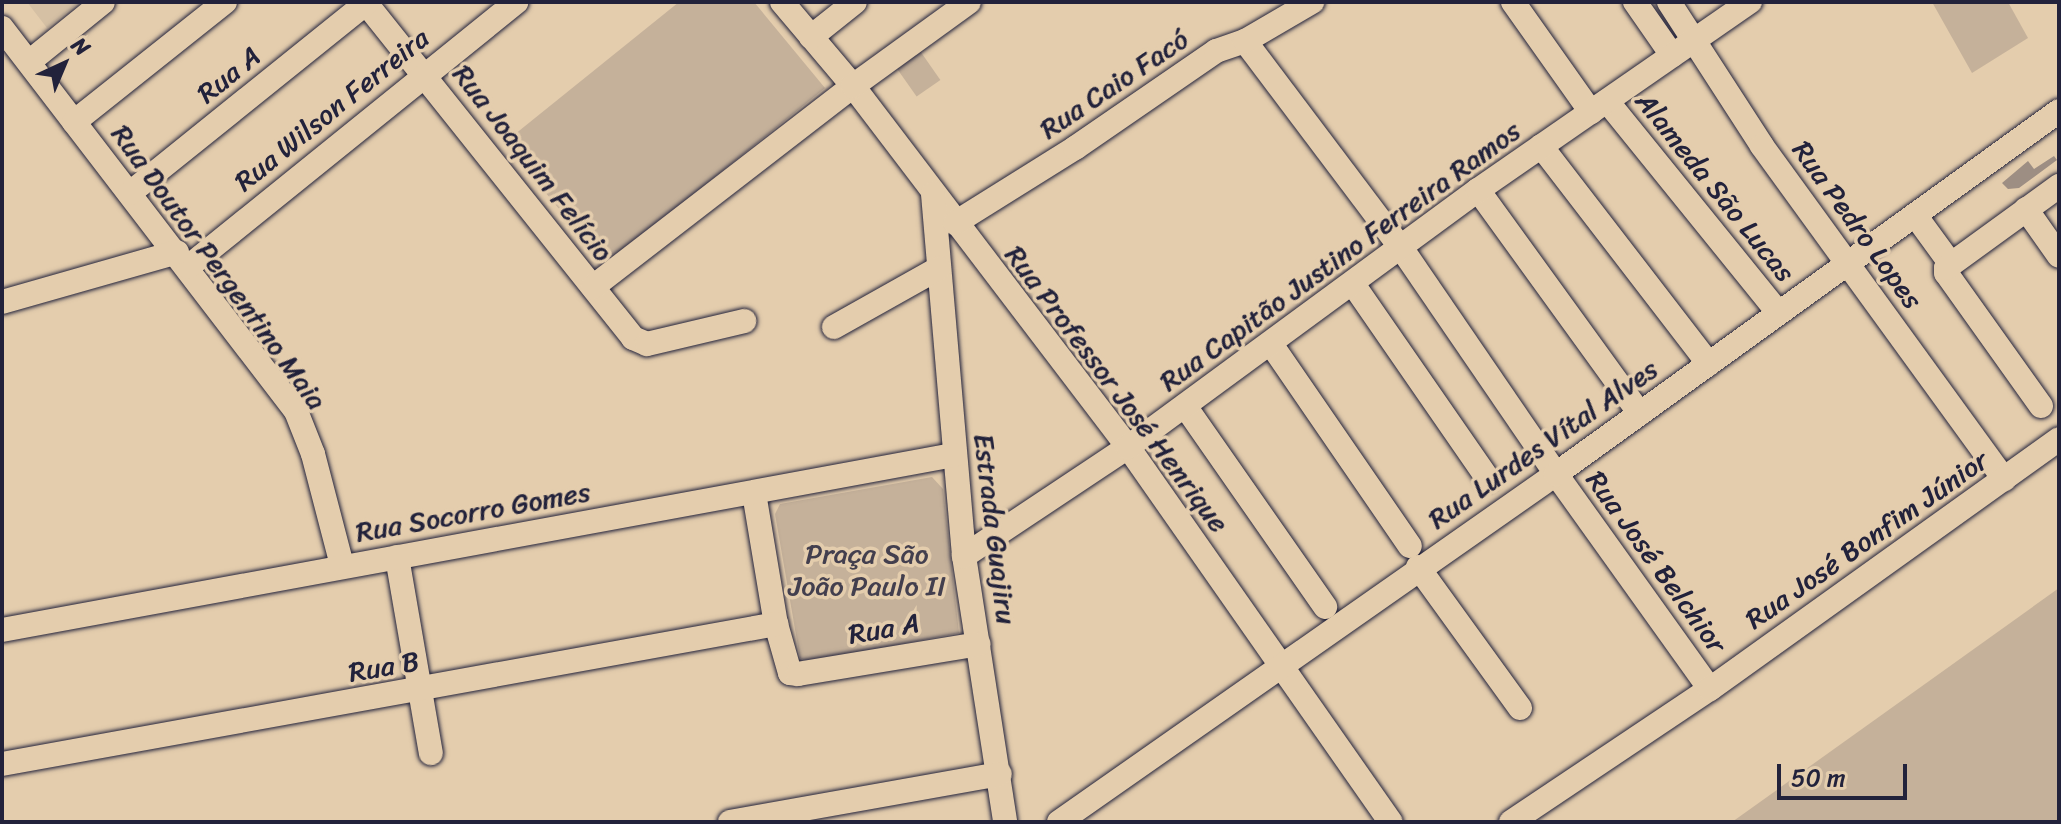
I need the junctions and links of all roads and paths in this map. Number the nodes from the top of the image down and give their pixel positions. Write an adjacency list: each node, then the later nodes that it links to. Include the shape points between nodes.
1 (103, 2): 18 (street)
2 (225, 2): 23 (street)
3 (365, 2): 19 (street, Rua Joaquim Felício); 27 (street, Rua A)
4 (516, 2): 19 (street, Rua Wilson Ferreira)
5 (782, 2): 14 (street, Rua Professor José Henrique)
6 (855, 2): 14 (street)
7 (969, 2): 20 (street)
8 (1312, 2): 16 (street, Rua Caio Facó)
9 (1513, 2): 21 (street, Alameda São Lucas)
10 (1635, 2): 17 (street)
11 (1669, 2): 15 (street, Rua Pedro Lopes)
12 (1750, 2): 15 (street, Rua Capitão Justino Ferreira Ramos)
13 (2, 28): 18 (street, Rua Doutor Pergentino Maia)
14 (811, 37): 20 (street, Rua Professor José Henrique)
15 (1694, 40): 17 (street, Rua Capitão Justino Ferreira Ramos); 36 (street, Rua Pedro Lopes, via 1723,90)
16 (1245, 41): 31 (street, Rua Caio Facó, via 1201,59 1075,148); 32 (street, Rua José Belchior)
17 (1672, 55): 21 (street, Rua Capitão Justino Ferreira Ramos)
18 (29, 62): 23 (street, Rua Doutor Pergentino Maia)
19 (424, 73): 34 (street, Rua Wilson Ferreira); 39 (street, Rua Joaquim Felício)
20 (853, 86): 28 (street, Rua Professor José Henrique); 39 (street)
21 (1599, 106): 24 (street, Rua Capitão Justino Ferreira Ramos); 41 (street, Alameda São Lucas)
22 (2059, 111): 30 (street, Rua Lurdes Vítal Alves)
23 (74, 122): 27 (street, Rua Doutor Pergentino Maia)
24 (1541, 146): 26 (street, Rua Capitão Justino Ferreira Ramos); 45 (street)
25 (2059, 186): 29 (street)
26 (1478, 190): 32 (street, Rua Capitão Justino Ferreira Ramos); 48 (street)
27 (130, 193): 34 (street, Rua Doutor Pergentino Maia)
28 (933, 194): 31 (street, Rua Professor José Henrique); 37 (street, Estrada Guajiru)
29 (2026, 209): 33 (street); 35 (street)
30 (1915, 215): 35 (street); 36 (street, Rua Lurdes Vítal Alves)
31 (955, 223): 50 (street, Rua Professor José Henrique)
32 (1402, 249): 38 (street, Rua Capitão Justino Ferreira Ramos); 52 (street, Rua José Belchior)
33 (2059, 256)
34 (182, 259): 40 (street); 59 (street, Rua Doutor Pergentino Maia, via 296,411)
35 (1950, 263): 47 (street, via 1946,273)
36 (1848, 264): 41 (street, Rua Lurdes Vítal Alves); 54 (street, Rua Pedro Lopes)
37 (939, 268): 43 (street); 51 (street, Estrada Guajiru)
38 (1353, 284): 44 (street, Rua Capitão Justino Ferreira Ramos); 53 (street)
39 (593, 287): 42 (street, Rua Joaquim Felício, via 633,338 647,344)
40 (2, 302)
41 (1777, 311): 45 (street, Rua Lurdes Vítal Alves)
42 (744, 321)
43 (834, 327)
44 (1271, 344): 46 (street, Rua Capitão Justino Ferreira Ramos); 57 (street)
45 (1709, 364): 48 (street, Rua Lurdes Vítal Alves)
46 (1185, 406): 50 (street, Rua Capitão Justino Ferreira Ramos); 60 (street)
47 (2041, 406)
48 (1640, 414): 52 (street, Rua Lurdes Vítal Alves)
49 (2059, 439): 54 (street, Rua José Bonfim Júnior)
50 (1128, 447): 56 (street, Rua Capitão Justino Ferreira Ramos); 64 (street, Rua Professor José Henrique)
51 (954, 455): 55 (street, Rua Socorro Gomes); 56 (street, Estrada Guajiru)
52 (1556, 474): 57 (street, Rua Lurdes Vítal Alves); 65 (street, Rua José Belchior)
53 (1488, 479)
54 (2004, 479): 65 (street, Rua José Bonfim Júnior)
55 (754, 493): 58 (street, Rua Socorro Gomes); 61 (street)
56 (964, 556): 63 (street, Estrada Guajiru)
57 (1414, 556): 64 (street, Rua Lurdes Vítal Alves); 67 (street)
58 (397, 557): 59 (street, Rua Socorro Gomes); 66 (street)
59 (342, 565): 62 (street, Rua Socorro Gomes)
60 (1325, 607)
61 (776, 624): 63 (street, Rua A, via 787,669 798,674); 66 (street, Rua B)
62 (2, 630)
63 (979, 644): 70 (street, Estrada Guajiru)
64 (1279, 665): 73 (street, Rua Lurdes Vítal Alves); 74 (street, Rua Professor José Henrique)
65 (1710, 689): 75 (street, Rua José Bonfim Júnior)
66 (420, 691): 68 (street); 69 (street, Rua B)
67 (1520, 708)
68 (431, 753)
69 (2, 764)
70 (1000, 774): 71 (street); 72 (street, Estrada Guajiru)
71 (730, 822)
72 (1005, 822)
73 (1059, 822)
74 (1391, 822)
75 (1511, 822)

